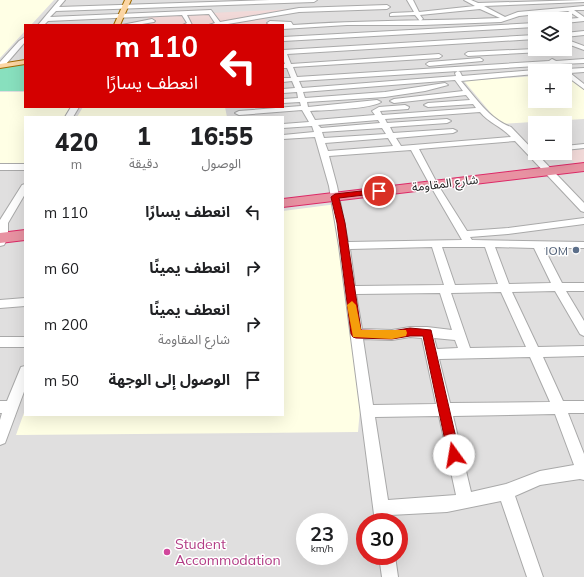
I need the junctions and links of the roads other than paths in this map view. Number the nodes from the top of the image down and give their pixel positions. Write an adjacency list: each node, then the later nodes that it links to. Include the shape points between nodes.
1 (62, 0): 20 (street)
2 (296, 0): 3 (street); 7 (street); 21 (street)
3 (314, 0)
4 (382, 0): 16 (street)
5 (410, 0): 15 (street)
6 (584, 0): 9 (street)
7 (240, 1): 11 (street); 29 (street, via 240,12 245,17)
8 (527, 1): 9 (street); 13 (street)
9 (556, 1): 22 (street)
10 (184, 2): 11 (street); 12 (street); 25 (street)
11 (211, 2): 23 (street)
12 (126, 3): 20 (street); 26 (main road)
13 (474, 4): 15 (street); 24 (street); 27 (street)
14 (326, 7): 16 (street); 21 (street); 50 (street)
15 (414, 7): 18 (street); 27 (street)
16 (388, 8): 17 (street); 31 (street)
17 (401, 8)
18 (407, 8)
19 (584, 8): 22 (street)
20 (55, 9): 36 (street)
21 (299, 10): 30 (street); 35 (street)
22 (568, 10): 32 (street, via 518,14); 33 (street)
23 (211, 12): 25 (street); 46 (street)
24 (490, 12): 28 (street); 32 (street)
25 (180, 14): 26 (street); 37 (street); 45 (street)
26 (121, 15): 36 (street); 42 (main road)
27 (418, 15): 28 (street); 31 (street); 40 (street)
28 (459, 15): 39 (street)
29 (252, 18): 35 (street); 46 (street)
30 (309, 18): 35 (street); 50 (street)
31 (394, 19): 38 (street); 47 (street)
32 (503, 19): 39 (street); 48 (street); 51 (street)
33 (584, 19): 34 (street)
34 (572, 20)
35 (268, 21): 50 (street)
36 (44, 22): 41 (street)
37 (146, 22): 43 (street); 44 (street)
38 (363, 22): 50 (street); 53 (street)
39 (462, 22): 40 (street); 54 (street)
40 (422, 23): 47 (street)
41 (58, 24)
42 (117, 24)
43 (132, 24)
44 (159, 24)
45 (188, 24)
46 (218, 24)
47 (411, 25): 53 (street); 56 (street)
48 (525, 26): 51 (street); 52 (street)
49 (284, 27): 50 (street)
50 (322, 27): 53 (street); 59 (street); 60 (street); 66 (street); 68 (street); 73 (street); 82 (street)
51 (508, 27): 54 (street); 57 (street)
52 (528, 28)
53 (368, 29): 60 (street)
54 (465, 29): 56 (street); 62 (street)
55 (528, 31): 57 (street)
56 (418, 32): 60 (street); 64 (street)
57 (516, 32): 62 (street); 65 (street)
58 (584, 33): 61 (street)
59 (284, 34)
60 (372, 34): 68 (street)
61 (572, 34)
62 (471, 35): 64 (street); 69 (street)
63 (528, 35): 65 (street)
64 (424, 37): 68 (street); 71 (street)
65 (523, 38): 69 (street); 70 (street)
66 (284, 39)
67 (24, 40): 79 (street)
68 (376, 40): 74 (street)
69 (477, 40): 71 (street); 76 (street)
70 (528, 41)
71 (430, 44): 74 (street); 83 (street)
72 (572, 44): 78 (street)
73 (284, 46)
74 (381, 46): 82 (street); 84 (street)
75 (24, 47): 79 (street)
76 (485, 47): 77 (street); 83 (street); 85 (street)
77 (528, 47)
78 (584, 47): 81 (street)
79 (16, 48): 98 (street)
80 (528, 48): 85 (street)
81 (572, 48)
82 (332, 49): 87 (street); 92 (street)
83 (435, 50): 84 (street); 88 (street)
84 (386, 53): 87 (street); 91 (street)
85 (492, 53): 88 (street); 90 (street)
86 (584, 54): 89 (street)
87 (337, 56): 92 (street); 96 (street)
88 (441, 56): 91 (street); 95 (street)
89 (547, 57): 90 (street); 97 (street)
90 (499, 59): 95 (street); 100 (street)
91 (391, 60): 96 (street); 99 (street)
92 (285, 61): 96 (street); 101 (street); 112 (street)
93 (584, 61): 97 (street)
94 (24, 62): 98 (main road)
95 (447, 62): 99 (street); 102 (street)
96 (341, 63): 101 (street)
97 (555, 63): 100 (street)
98 (0, 66)
99 (396, 66): 101 (street); 106 (street)
100 (507, 66): 102 (street); 107 (street)
101 (345, 69): 108 (street)
102 (455, 70): 106 (street); 113 (street)
103 (584, 70): 104 (street)
104 (572, 71)
105 (528, 72): 107 (street)
106 (400, 73): 108 (street); 114 (street)
107 (516, 73): 113 (street)
108 (348, 76): 112 (street); 115 (street)
109 (574, 79): 110 (street); 116 (street)
110 (584, 79)
111 (284, 80): 112 (street)
112 (294, 80): 117 (street)
113 (459, 80): 114 (street); 119 (street); 120 (street)
114 (409, 82): 115 (street); 119 (street)
115 (355, 86): 117 (street); 121 (street)
116 (584, 87)
117 (299, 89): 118 (street); 133 (street)
118 (284, 90)
119 (424, 90): 121 (street); 123 (street)
120 (467, 94): 123 (street); 124 (street)
121 (362, 96): 125 (street); 133 (street)
122 (284, 102): 133 (street)
123 (438, 102): 124 (street); 125 (street); 128 (street); 129 (street, via 384,108)
124 (473, 102): 126 (street)
125 (368, 103): 129 (street); 133 (street)
126 (481, 110): 128 (street); 140 (street)
127 (238, 112): 130 (street)
128 (441, 113): 129 (street); 134 (street)
129 (378, 114): 133 (street); 136 (street)
130 (275, 116)
131 (284, 117): 133 (street)
132 (284, 118): 133 (street)
133 (312, 120): 135 (street); 136 (street); 138 (street); 139 (street); 147 (street)
134 (447, 121): 136 (street); 137 (street)
135 (284, 126)
136 (385, 126): 139 (street)
137 (453, 131): 139 (street); 141 (street)
138 (284, 136)
139 (391, 136): 145 (street)
140 (518, 139): 141 (street); 146 (street)
141 (462, 143): 143 (street)
142 (584, 146): 144 (street)
143 (414, 147): 145 (street); 153 (street)
144 (572, 147)
145 (398, 148): 147 (street)
146 (528, 148)
147 (325, 154): 155 (street)
148 (539, 160): 152 (street)
149 (0, 167): 150 (street)
150 (24, 167)
151 (584, 167): 152 (highway, شارع المقاومة)
152 (548, 171): 153 (highway, شارع المقاومة); 157 (street)
153 (434, 185): 155 (highway, شارع المقاومة); 160 (street)
154 (24, 189): 161 (street, via 3,223)
155 (335, 197): 156 (highway, شارع المقاومة); 166 (street)
156 (284, 203)
157 (584, 209)
158 (584, 221): 160 (street)
159 (24, 235): 161 (highway)
160 (467, 239): 162 (street); 163 (street)
161 (1, 240)
162 (489, 243): 164 (street); 170 (street)
163 (436, 244): 166 (street); 169 (street)
164 (538, 245): 165 (street); 167 (street)
165 (584, 245)
166 (344, 246): 171 (street)
167 (558, 287): 168 (street); 170 (street); 174 (street)
168 (584, 287)
169 (447, 288): 170 (street); 171 (street); 177 (street)
170 (505, 288): 182 (street)
171 (350, 290): 176 (street)
172 (24, 302): 173 (street)
173 (0, 304)
174 (584, 331)
175 (427, 332): 176 (street, via 392,335); 177 (street); 183 (street)
176 (356, 334): 189 (street)
177 (459, 335): 181 (street)
178 (0, 342): 179 (street)
179 (24, 342)
180 (584, 351): 182 (street)
181 (465, 352): 182 (street); 183 (street)
182 (534, 352): 186 (street)
183 (431, 354): 188 (street)
184 (24, 373): 185 (street)
185 (6, 407): 190 (street)
186 (559, 407): 187 (street); 188 (street); 191 (street)
187 (584, 407)
188 (444, 409): 189 (street); 193 (street)
189 (368, 411): 194 (street)
190 (0, 438)
191 (584, 472): 192 (street, via 540,478)
192 (506, 492): 193 (street); 198 (street)
193 (465, 501): 195 (street)
194 (382, 513)
195 (394, 513)
196 (388, 565): 197 (street)
197 (390, 577)
198 (535, 577)

